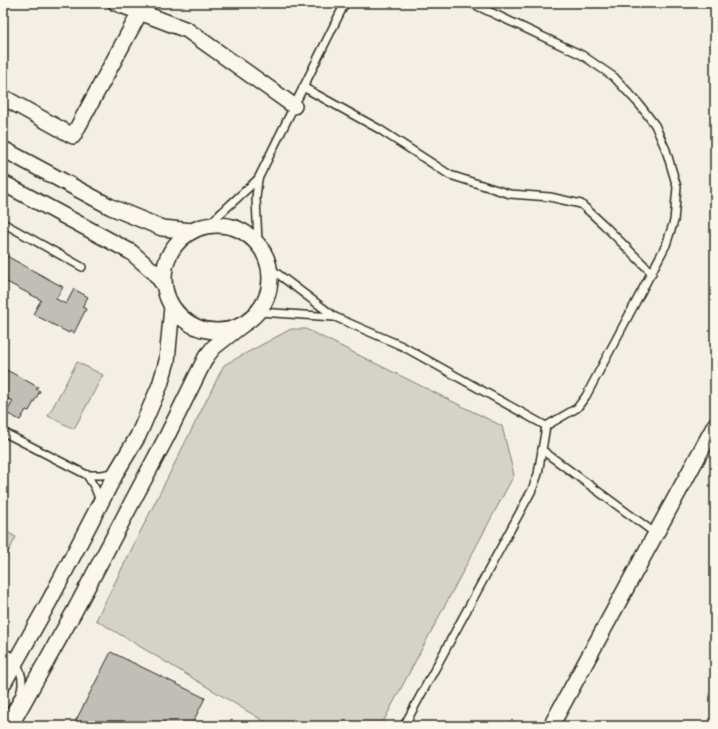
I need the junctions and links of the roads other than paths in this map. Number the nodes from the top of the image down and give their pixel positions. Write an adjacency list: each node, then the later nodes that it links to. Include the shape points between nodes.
1 (116, 3): 4 (street)
2 (345, 3): 5 (lane)
3 (471, 3): 17 (lane, via 582,55 614,77 655,125 678,187 674,221)
4 (143, 8): 6 (street, via 73,136); 7 (street, via 187,30)
5 (303, 87): 7 (lane); 17 (lane, via 379,130 450,175 510,194 550,197 581,204)
6 (3, 97)
7 (294, 106): 9 (lane)
8 (3, 149): 13 (street, via 111,207 162,228)
9 (258, 179): 12 (lane); 14 (lane)
10 (3, 183): 18 (street, via 131,252 154,272)
11 (3, 223): 15 (lane)
12 (207, 226): 13 (street); 14 (street, via 232,227 243,231)
13 (192, 231): 18 (street, via 179,241 170,254 164,269)
14 (258, 243): 16 (street)
15 (82, 267)
16 (270, 268): 20 (street, via 269,291); 21 (lane)
17 (652, 273): 23 (lane, via 586,396 577,408)
18 (164, 285): 19 (street)
19 (172, 307): 22 (street, via 191,324 204,328 216,331); 27 (street, via 167,362 160,385 138,436)
20 (259, 312): 21 (lane); 22 (street)
21 (335, 317): 23 (lane, via 402,346)
22 (242, 325): 34 (street, via 214,347 206,358 74,612)
23 (546, 426): 26 (lane)
24 (715, 426): 30 (street)
25 (3, 432): 28 (lane)
26 (542, 450): 30 (lane); 35 (lane, via 532,490)
27 (117, 471): 28 (lane); 29 (street)
28 (87, 475): 29 (lane)
29 (100, 503): 31 (street, via 50,600)
30 (656, 534): 36 (street)
31 (9, 657): 32 (street); 33 (lane, via 21,672 22,692)
32 (3, 684)
33 (3, 722)
34 (10, 726)
35 (404, 726)
36 (551, 726)

